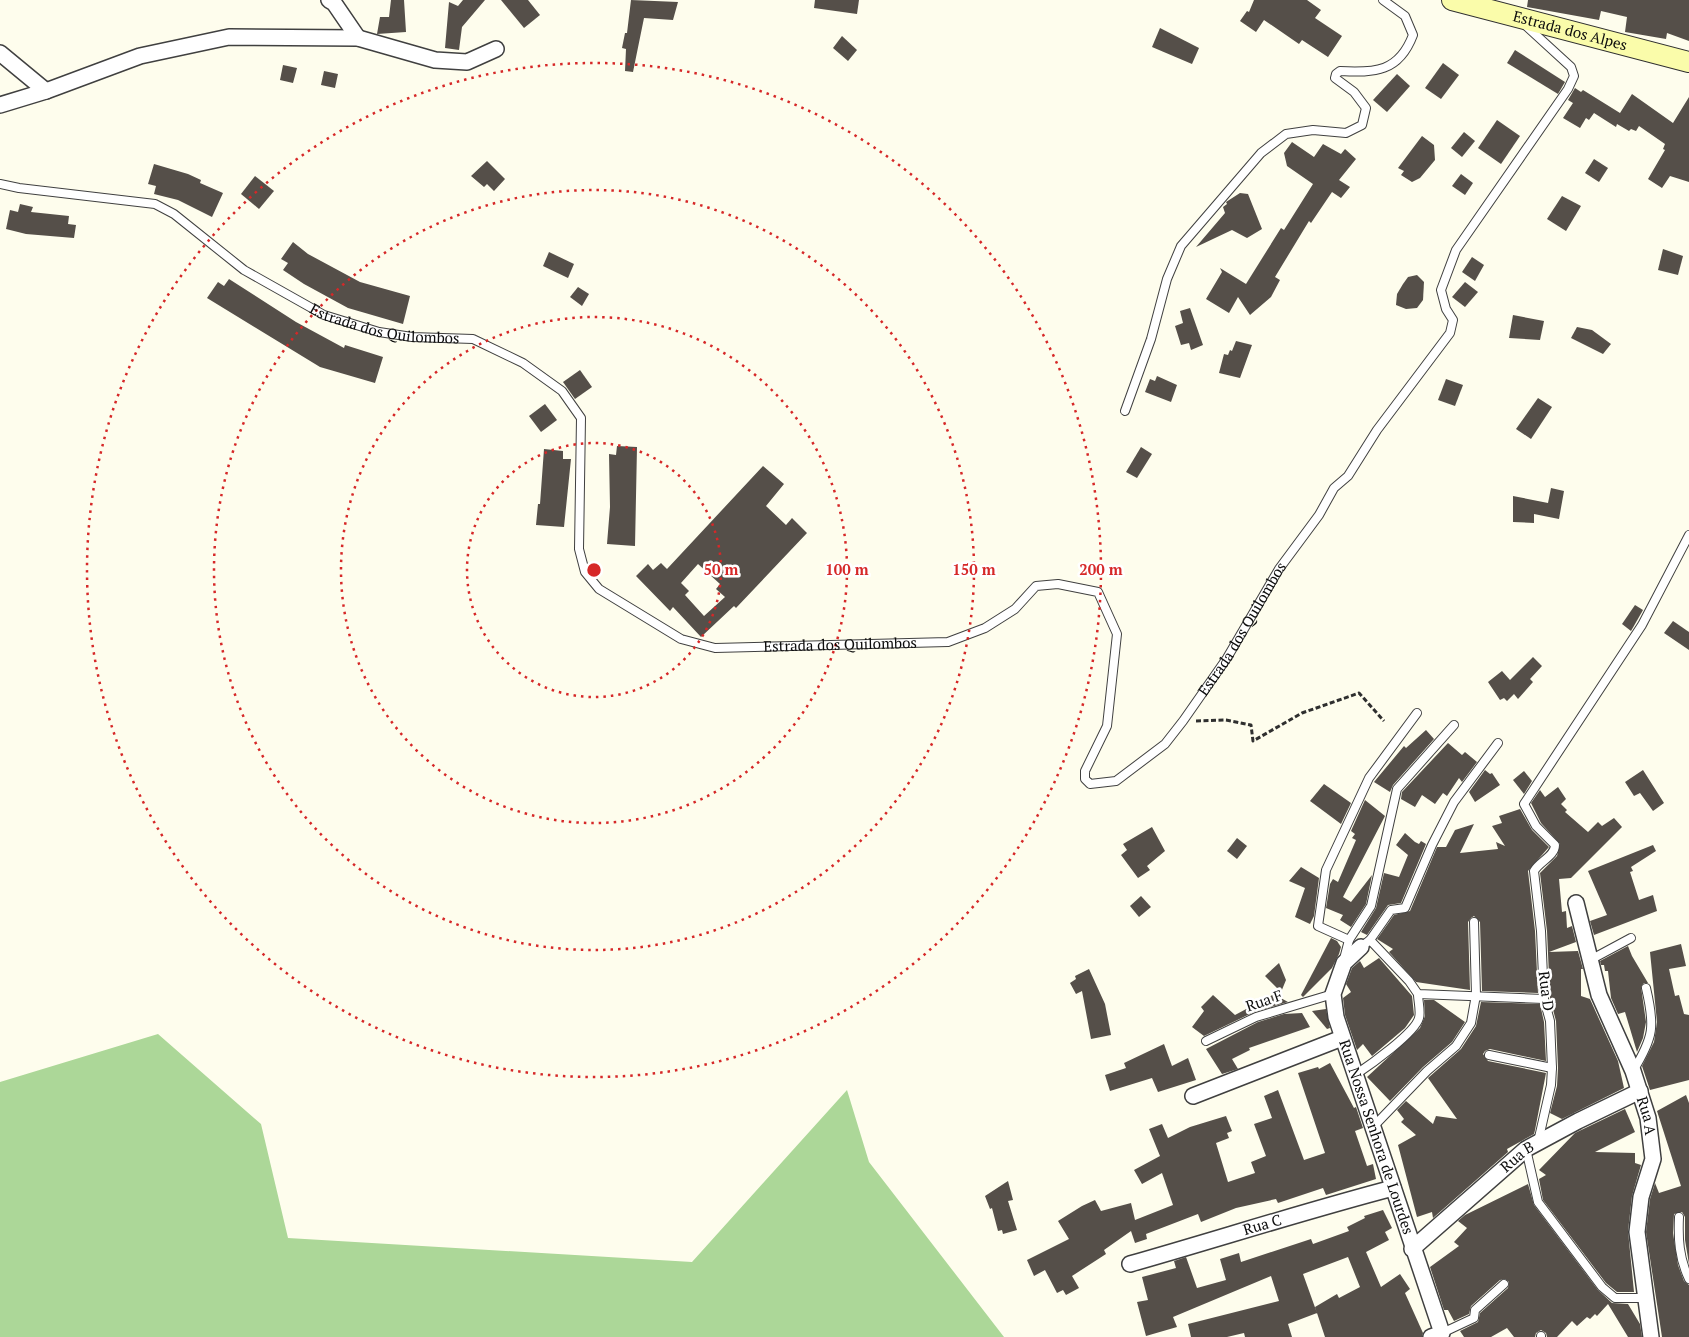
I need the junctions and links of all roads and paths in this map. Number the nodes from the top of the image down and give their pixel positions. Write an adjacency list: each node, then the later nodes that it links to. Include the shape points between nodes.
1 (329, 0): 5 (street)
2 (1383, 0): 12 (lane, via 1405,16 1413,35 1407,50 1386,69 1340,71 1336,74 1335,78 1354,92 1366,108 1362,125 1346,133 1312,130 1286,134 1261,152 1181,246 1167,279 1151,339)
3 (1452, 0): 4 (street, Estrada dos Alpes)
4 (1519, 18): 8 (street, Estrada dos Alpes); 16 (lane, Estrada dos Quilombos, via 1571,67 1574,76 1568,90 1456,250 1441,290 1453,320 1450,333 1377,430 1348,476 1334,488 1319,515 1279,569 1227,658)
5 (358, 38): 6 (street, via 435,60 467,62); 9 (street, via 229,37 140,56)
6 (496, 49)
7 (0, 52): 9 (street)
8 (1689, 62)
9 (46, 91): 10 (street)
10 (0, 105)
11 (0, 184): 16 (lane, Estrada dos Quilombos, via 155,204 174,214 244,270 324,315 379,332 412,337 473,339 523,363 562,391 581,418 579,550 585,572 599,589 681,639 715,648 948,642 985,628 1014,609 1036,586 1058,584 1098,592 1117,634 1107,726 1085,771 1085,779 1090,784 1116,781 1165,744)
12 (1125, 411)
13 (1689, 536): 28 (lane, Rua D, via 1642,625 1524,804 1536,826 1555,845 1554,853 1539,863 1534,871)
14 (1417, 713): 22 (lane, via 1369,778 1326,870 1318,926)
15 (1384, 720): 16 (path, via 1359,693 1302,713 1253,740 1251,725 1226,720)
16 (1183, 721)
17 (1454, 725): 22 (lane, via 1398,789)
18 (1498, 743): 22 (lane, via 1454,802 1405,908 1391,910)
19 (1576, 903): 23 (street, Rua A)
20 (1474, 922): 27 (lane)
21 (1631, 938): 23 (lane)
22 (1360, 943): 25 (street, via 1344,963); 26 (lane, via 1409,981)
23 (1592, 959): 33 (street, Rua A, via 1599,995)
24 (1646, 988): 33 (lane, via 1652,1014 1651,1036)
25 (1333, 994): 29 (street, Rua Nossa Senhora de Lourdes); 30 (lane, Rua F, via 1256,1017)
26 (1418, 994): 27 (lane); 34 (lane, via 1420,1017 1416,1024 1386,1054)
27 (1476, 995): 28 (lane); 37 (lane, via 1472,1023 1456,1046)
28 (1544, 999): 32 (lane, Rua D, via 1550,1021)
29 (1342, 1038): 34 (street, Rua Nossa Senhora de Lourdes); 36 (street)
30 (1206, 1041)
31 (1489, 1055): 32 (lane)
32 (1552, 1068): 38 (lane, Rua D, via 1551,1085)
33 (1633, 1071): 35 (street, Rua A)
34 (1355, 1075): 37 (street, Rua Nossa Senhora de Lourdes)
35 (1640, 1091): 38 (street, Rua B); 45 (street, Rua A, via 1648,1118 1653,1159 1641,1197 1637,1232)
36 (1193, 1096)
37 (1374, 1126): 39 (street, Rua Nossa Senhora de Lourdes)
38 (1532, 1146): 41 (street, Rua B); 45 (lane, Rua D, via 1538,1202 1602,1287 1615,1298)
39 (1394, 1188): 41 (street, Rua Nossa Senhora de Lourdes); 42 (street, Rua C)
40 (1679, 1217): 43 (lane, via 1682,1263)
41 (1412, 1249): 46 (street, Rua Nossa Senhora de Lourdes)
42 (1130, 1264)
43 (1689, 1278)
44 (1504, 1284): 46 (lane, via 1475,1310 1474,1318)
45 (1647, 1298): 47 (street, Rua A)
46 (1436, 1335)
47 (1651, 1337)

